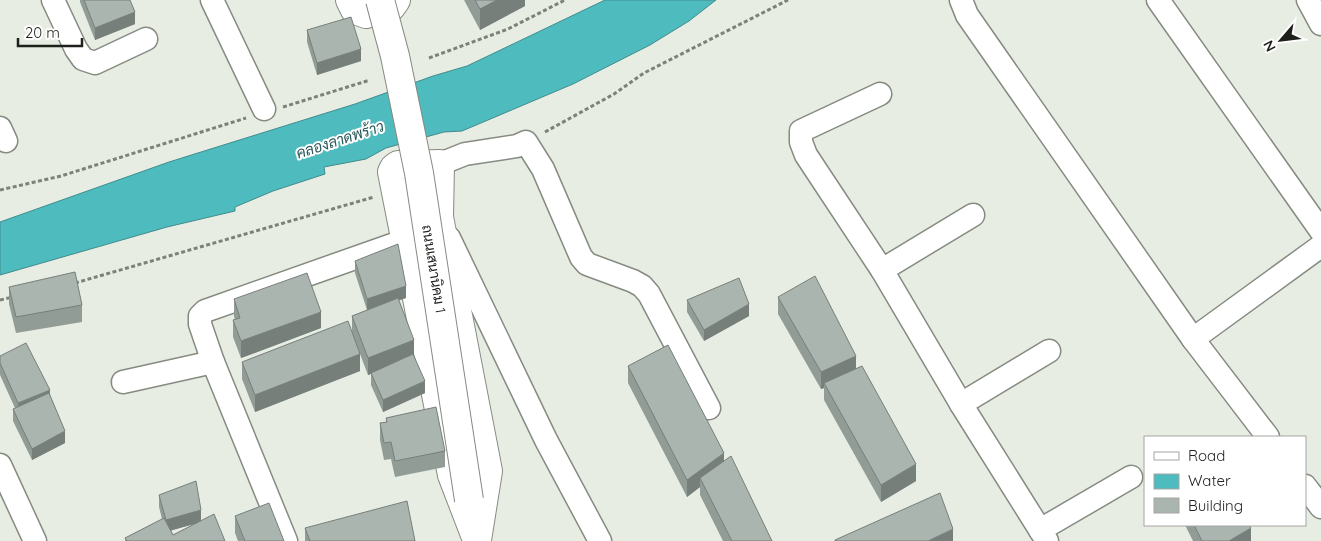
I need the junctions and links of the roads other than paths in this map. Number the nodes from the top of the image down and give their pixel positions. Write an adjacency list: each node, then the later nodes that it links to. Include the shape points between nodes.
1 (53, 0): 10 (street, via 83,59 95,63)
2 (212, 0): 12 (street)
3 (350, 0): 5 (street, via 354,10 366,14 391,7)
4 (380, 0): 34 (street, ถนนเสนานิคม 1, bridge, via 419,173)
5 (396, 0)
6 (961, 0): 20 (street, via 967,15)
7 (1158, 0): 16 (street)
8 (1308, 0): 9 (street)
9 (1321, 24)
10 (146, 39)
11 (880, 94): 19 (street, via 802,131 801,142 806,155)
12 (263, 112)
13 (440, 164): 15 (street); 17 (street, via 398,166 392,172); 25 (street, via 465,154 526,142 542,170 580,257 587,264 642,286 649,294)
14 (973, 215): 19 (street)
15 (439, 216): 34 (street, via 488,471); 35 (street, via 546,440)
16 (1321, 231)
17 (406, 240): 22 (street, via 205,311 200,316 200,324); 34 (street, via 452,474)
18 (1321, 246): 20 (street)
19 (882, 270): 24 (street)
20 (1193, 339): 26 (street)
21 (1049, 351): 24 (street)
22 (213, 362): 23 (street); 33 (street)
23 (123, 382)
24 (961, 404): 31 (street)
25 (710, 408)
26 (1267, 436)
27 (0, 465): 32 (street)
28 (1131, 477): 31 (street)
29 (1306, 487): 30 (street)
30 (1321, 507)
31 (1044, 535)
32 (35, 541)
33 (286, 541)
34 (477, 541)
35 (600, 541)

